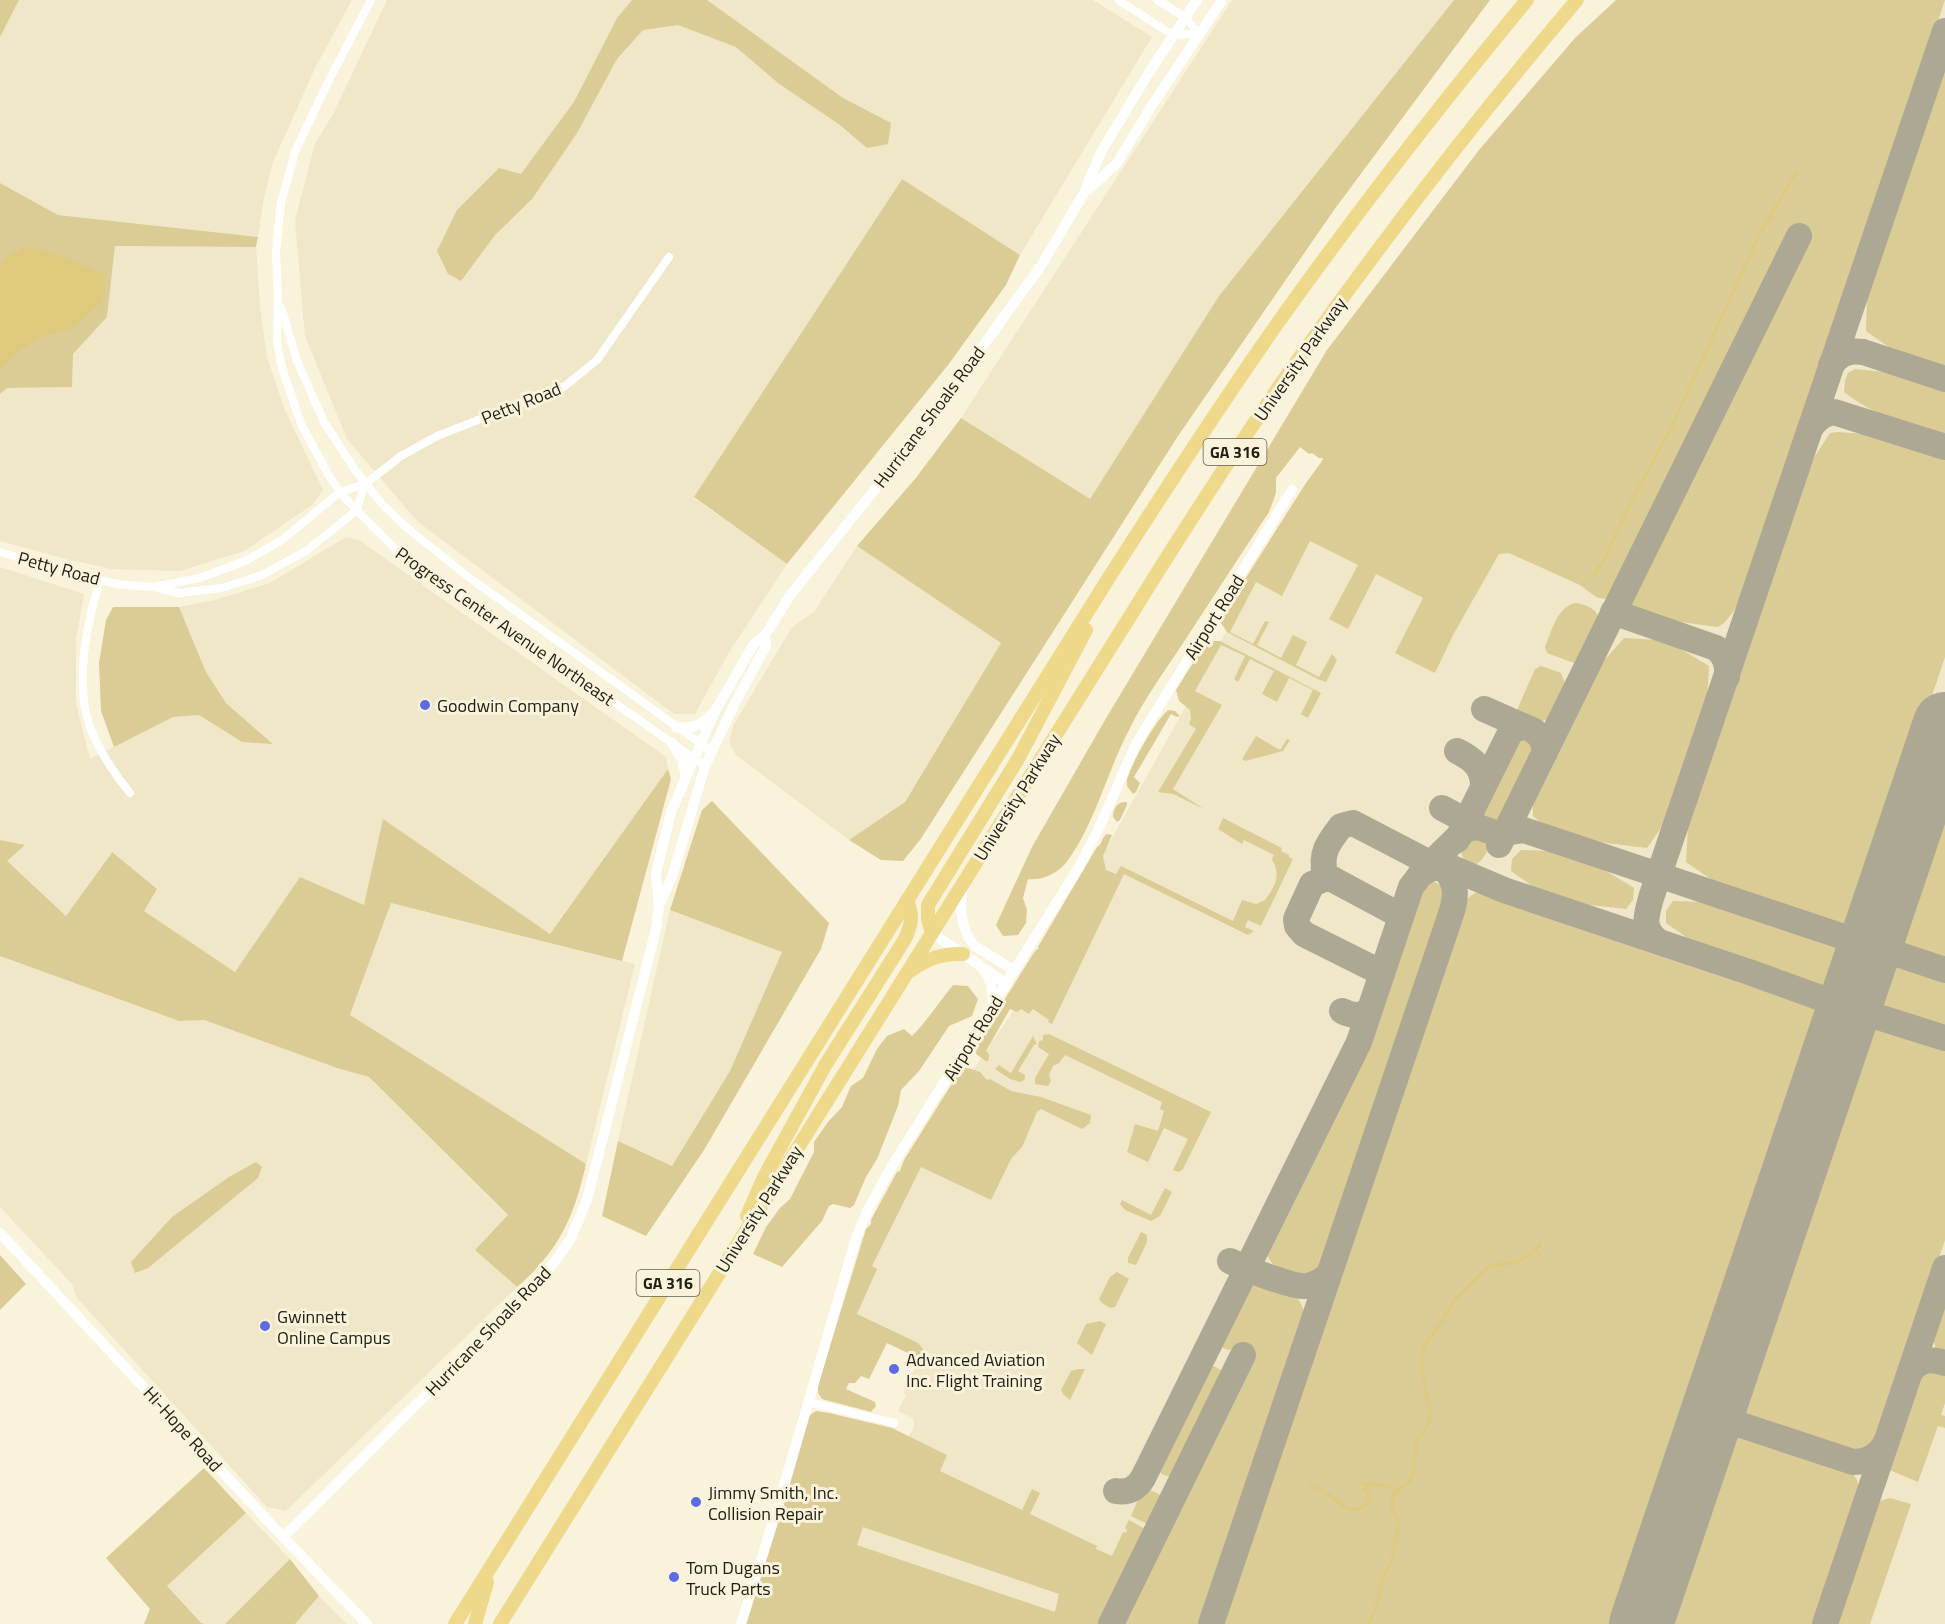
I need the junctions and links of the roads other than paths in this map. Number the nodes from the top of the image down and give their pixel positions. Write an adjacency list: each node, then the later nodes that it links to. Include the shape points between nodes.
1 (371, 0): 13 (street, via 295,152 281,203 276,250)
2 (1118, 0): 10 (street)
3 (1156, 0): 8 (street)
4 (1197, 0): 8 (street, Hurricane Shoals Road)
5 (1222, 0): 9 (street, Hurricane Shoals Road)
6 (1527, 0): 19 (highway, GA 316, via 1388,173 1296,298)
7 (1577, 0): 32 (highway, University Parkway / GA 316, via 1450,155 1295,364 1169,554)
8 (1185, 17): 9 (street); 10 (street, Hurricane Shoals Road)
9 (1199, 34): 10 (street); 11 (street, Hurricane Shoals Road, via 1117,163)
10 (1173, 35): 11 (street, Hurricane Shoals Road, via 1101,152)
11 (1084, 193): 22 (street, Hurricane Shoals Road, via 1041,266 992,335 913,442 791,594)
12 (669, 257): 14 (street, Petty Road, via 597,360 565,386 437,436 401,456)
13 (278, 298): 14 (street, Progress Center Avenue Northeast, via 300,369 324,422); 16 (street, Progress Center Avenue Northeast, via 277,342 290,393 301,424)
14 (365, 484): 16 (street, Petty Road); 17 (street); 24 (street, Progress Center Avenue Northeast, via 398,520 467,576)
15 (1292, 490): 38 (street, Airport Road, via 1141,734 1079,867)
16 (340, 492): 17 (street, Progress Center Avenue Northeast); 21 (street, Petty Road, via 282,540 245,561 200,578)
17 (356, 511): 21 (street, Petty Road, via 306,550 262,575 222,588 192,592); 25 (street, Progress Center Avenue Northeast, via 407,560)
18 (0, 552): 20 (street, Petty Road)
19 (1108, 579): 33 (highway, GA 316); 35 (highway, via 1092,619 1018,759 928,905)
20 (99, 580): 21 (street, Petty Road); 31 (street, via 86,647 83,682 87,717 111,770)
21 (154, 587)
22 (765, 634): 23 (street, Hurricane Shoals Road, via 754,644); 27 (street, Hurricane Shoals Road, via 766,646)
23 (715, 711): 24 (street, via 704,723); 26 (street, Hurricane Shoals Road)
24 (676, 727): 26 (street, Progress Center Avenue Northeast)
25 (671, 742): 28 (street, Progress Center Avenue Northeast); 30 (street, via 682,759)
26 (701, 745): 27 (street, Progress Center Avenue Northeast); 28 (street, Hurricane Shoals Road)
27 (711, 751): 29 (street, Hurricane Shoals Road)
28 (695, 759): 29 (street, Progress Center Avenue Northeast); 30 (street, Hurricane Shoals Road)
29 (705, 766): 34 (street, Hurricane Shoals Road, via 673,874)
30 (686, 780): 34 (street, Hurricane Shoals Road, via 671,812 656,873)
31 (130, 793)
32 (963, 882): 35 (highway, University Parkway / GA 316); 38 (street, via 960,908 970,940)
33 (907, 900): 43 (highway, via 912,912 905,939 796,1118 764,1177); 47 (highway, GA 316)
34 (659, 905): 46 (street, Hurricane Shoals Road, via 588,1200 570,1240 539,1282)
35 (932, 933): 36 (street); 39 (highway, University Parkway / GA 316)
36 (963, 954): 37 (street); 39 (highway, via 934,957)
37 (982, 967): 40 (street); 41 (street, via 991,982)
38 (1015, 971): 40 (street, Airport Road)
39 (906, 974): 43 (highway, University Parkway / GA 316)
40 (1007, 984): 41 (street, Airport Road)
41 (993, 1006): 44 (street, Airport Road, via 868,1210 856,1238)
42 (0, 1233): 46 (street, Hi-Hope Road)
43 (734, 1249): 51 (highway, University Parkway / GA 316)
44 (809, 1402): 45 (street); 52 (street, Airport Road)
45 (894, 1423)
46 (283, 1537): 48 (street, Hi-Hope Road)
47 (493, 1563): 49 (highway, GA 316); 50 (highway)
48 (367, 1624)
49 (455, 1624)
50 (475, 1624)
51 (500, 1624)
52 (741, 1624)

